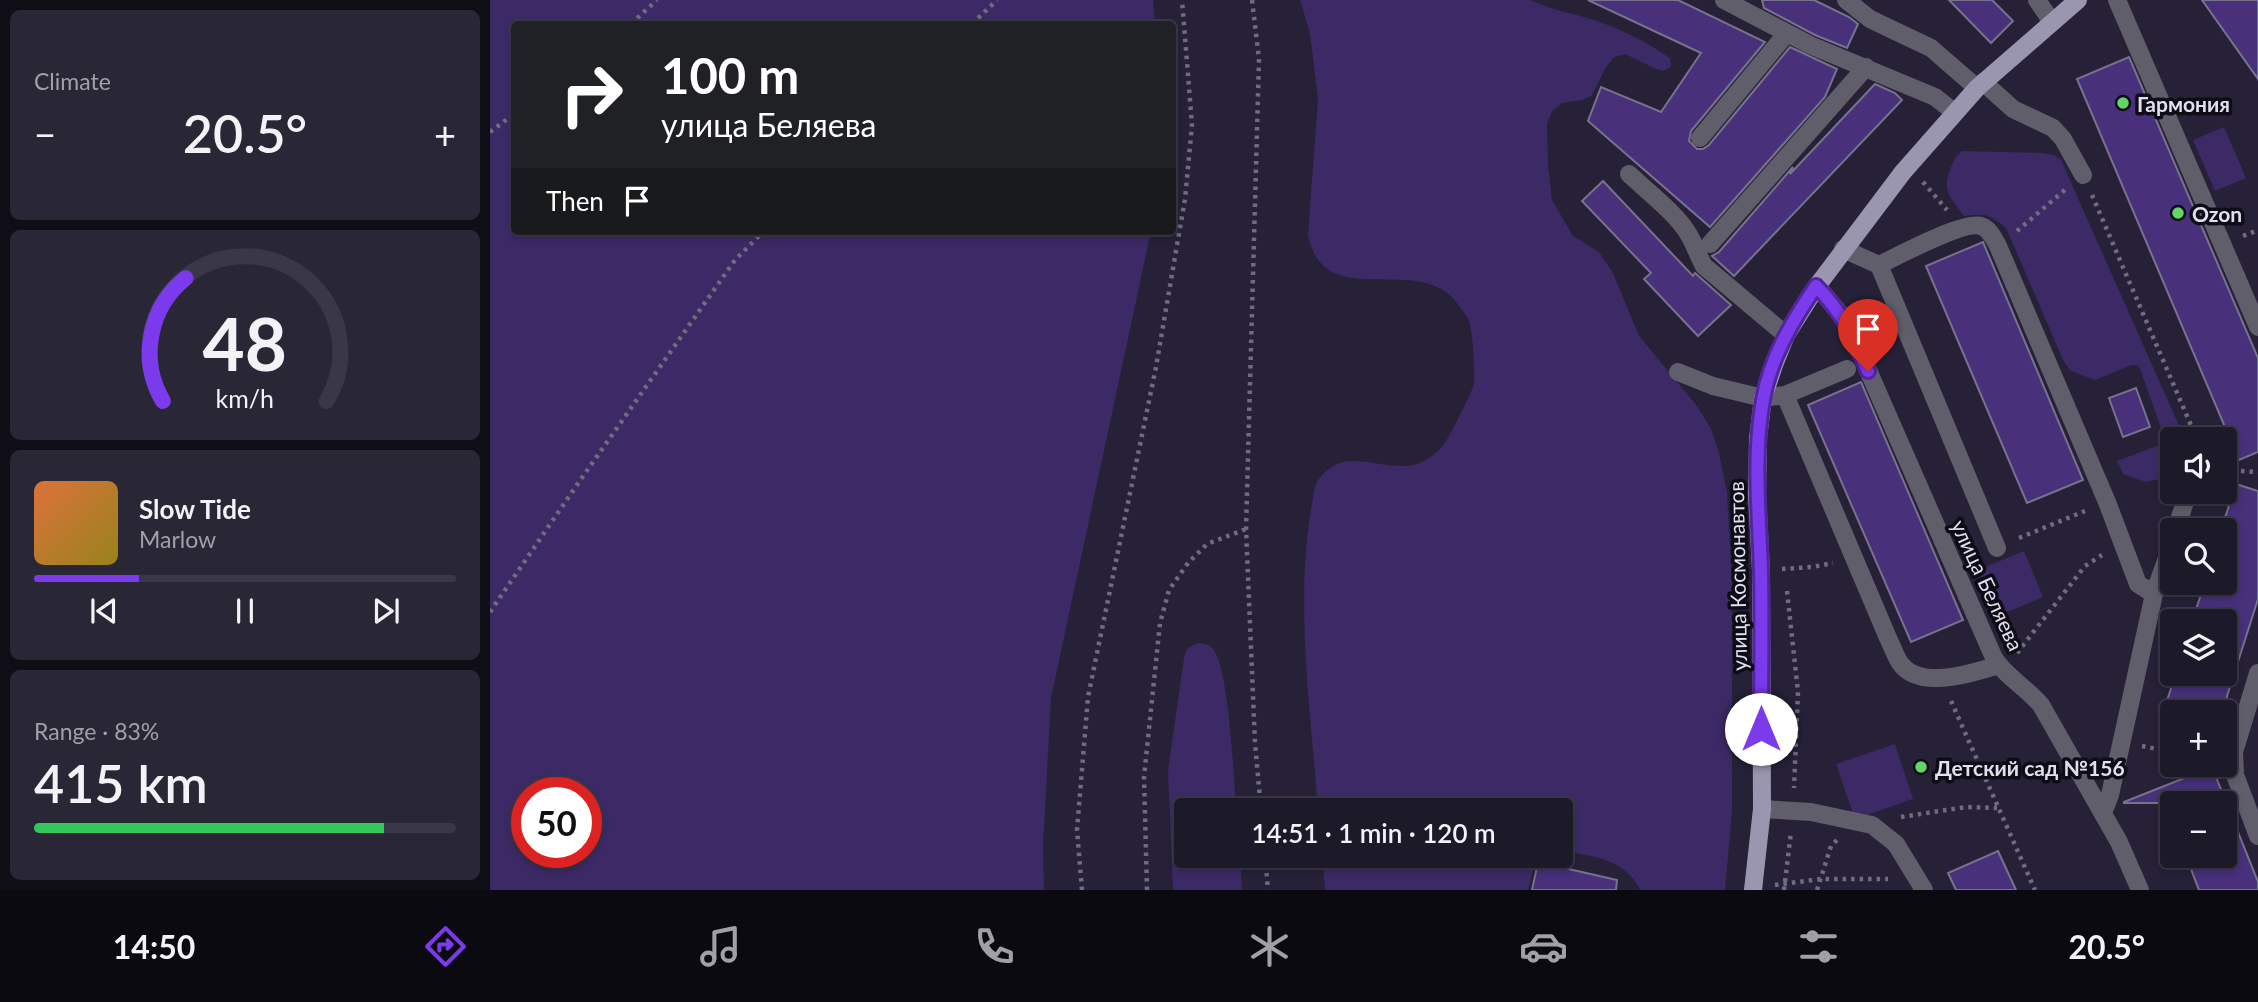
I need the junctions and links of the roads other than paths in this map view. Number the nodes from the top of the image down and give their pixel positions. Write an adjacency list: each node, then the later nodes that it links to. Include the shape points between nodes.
1 (1724, 0): 7 (street)
2 (1846, 0): 9 (street, via 1870,19 1931,48)
3 (2037, 0): 6 (street)
4 (2078, 0): 6 (main road, улица Космонавтов)
5 (2117, 0): 18 (street)
6 (2052, 22): 9 (main road, улица Космонавтов)
7 (1787, 33): 8 (street); 11 (street)
8 (1866, 67): 10 (street, via 1935,97); 14 (street)
9 (1980, 85): 10 (main road, улица Космонавтов); 13 (street, via 2013,109 2053,128)
10 (1954, 112): 15 (main road, улица Космонавтов)
11 (1700, 138)
12 (1629, 174): 19 (street, via 1689,234 1704,266)
13 (2083, 175)
14 (1710, 244)
15 (1843, 249): 16 (street); 17 (main road, улица Космонавтов)
16 (1879, 265): 24 (street); 26 (street, via 1961,227 1976,225 1989,230 2138,584)
17 (1816, 286): 19 (main road, улица Космонавтов); 27 (street, улица Беляева, via 1847,322)
18 (2258, 327)
19 (1786, 335): 23 (main road, улица Космонавтов)
20 (1847, 369): 22 (street)
21 (1678, 372): 23 (street)
22 (1785, 395): 23 (street); 27 (street, via 1900,663 1924,678)
23 (1763, 398): 29 (main road, улица Космонавтов, via 1757,494)
24 (1997, 548)
25 (2160, 577): 26 (street)
26 (2154, 594): 30 (street)
27 (1999, 665): 30 (street, улица Беляева, via 2041,705)
28 (2258, 673): 31 (street, via 2234,752 2235,775)
29 (1762, 809): 32 (main road, улица Космонавтов); 33 (street, via 1872,825 1896,844)
30 (2103, 813): 34 (street, улица Беляева)
31 (2258, 835)
32 (1753, 889)
33 (1924, 890)
34 (2140, 890)

